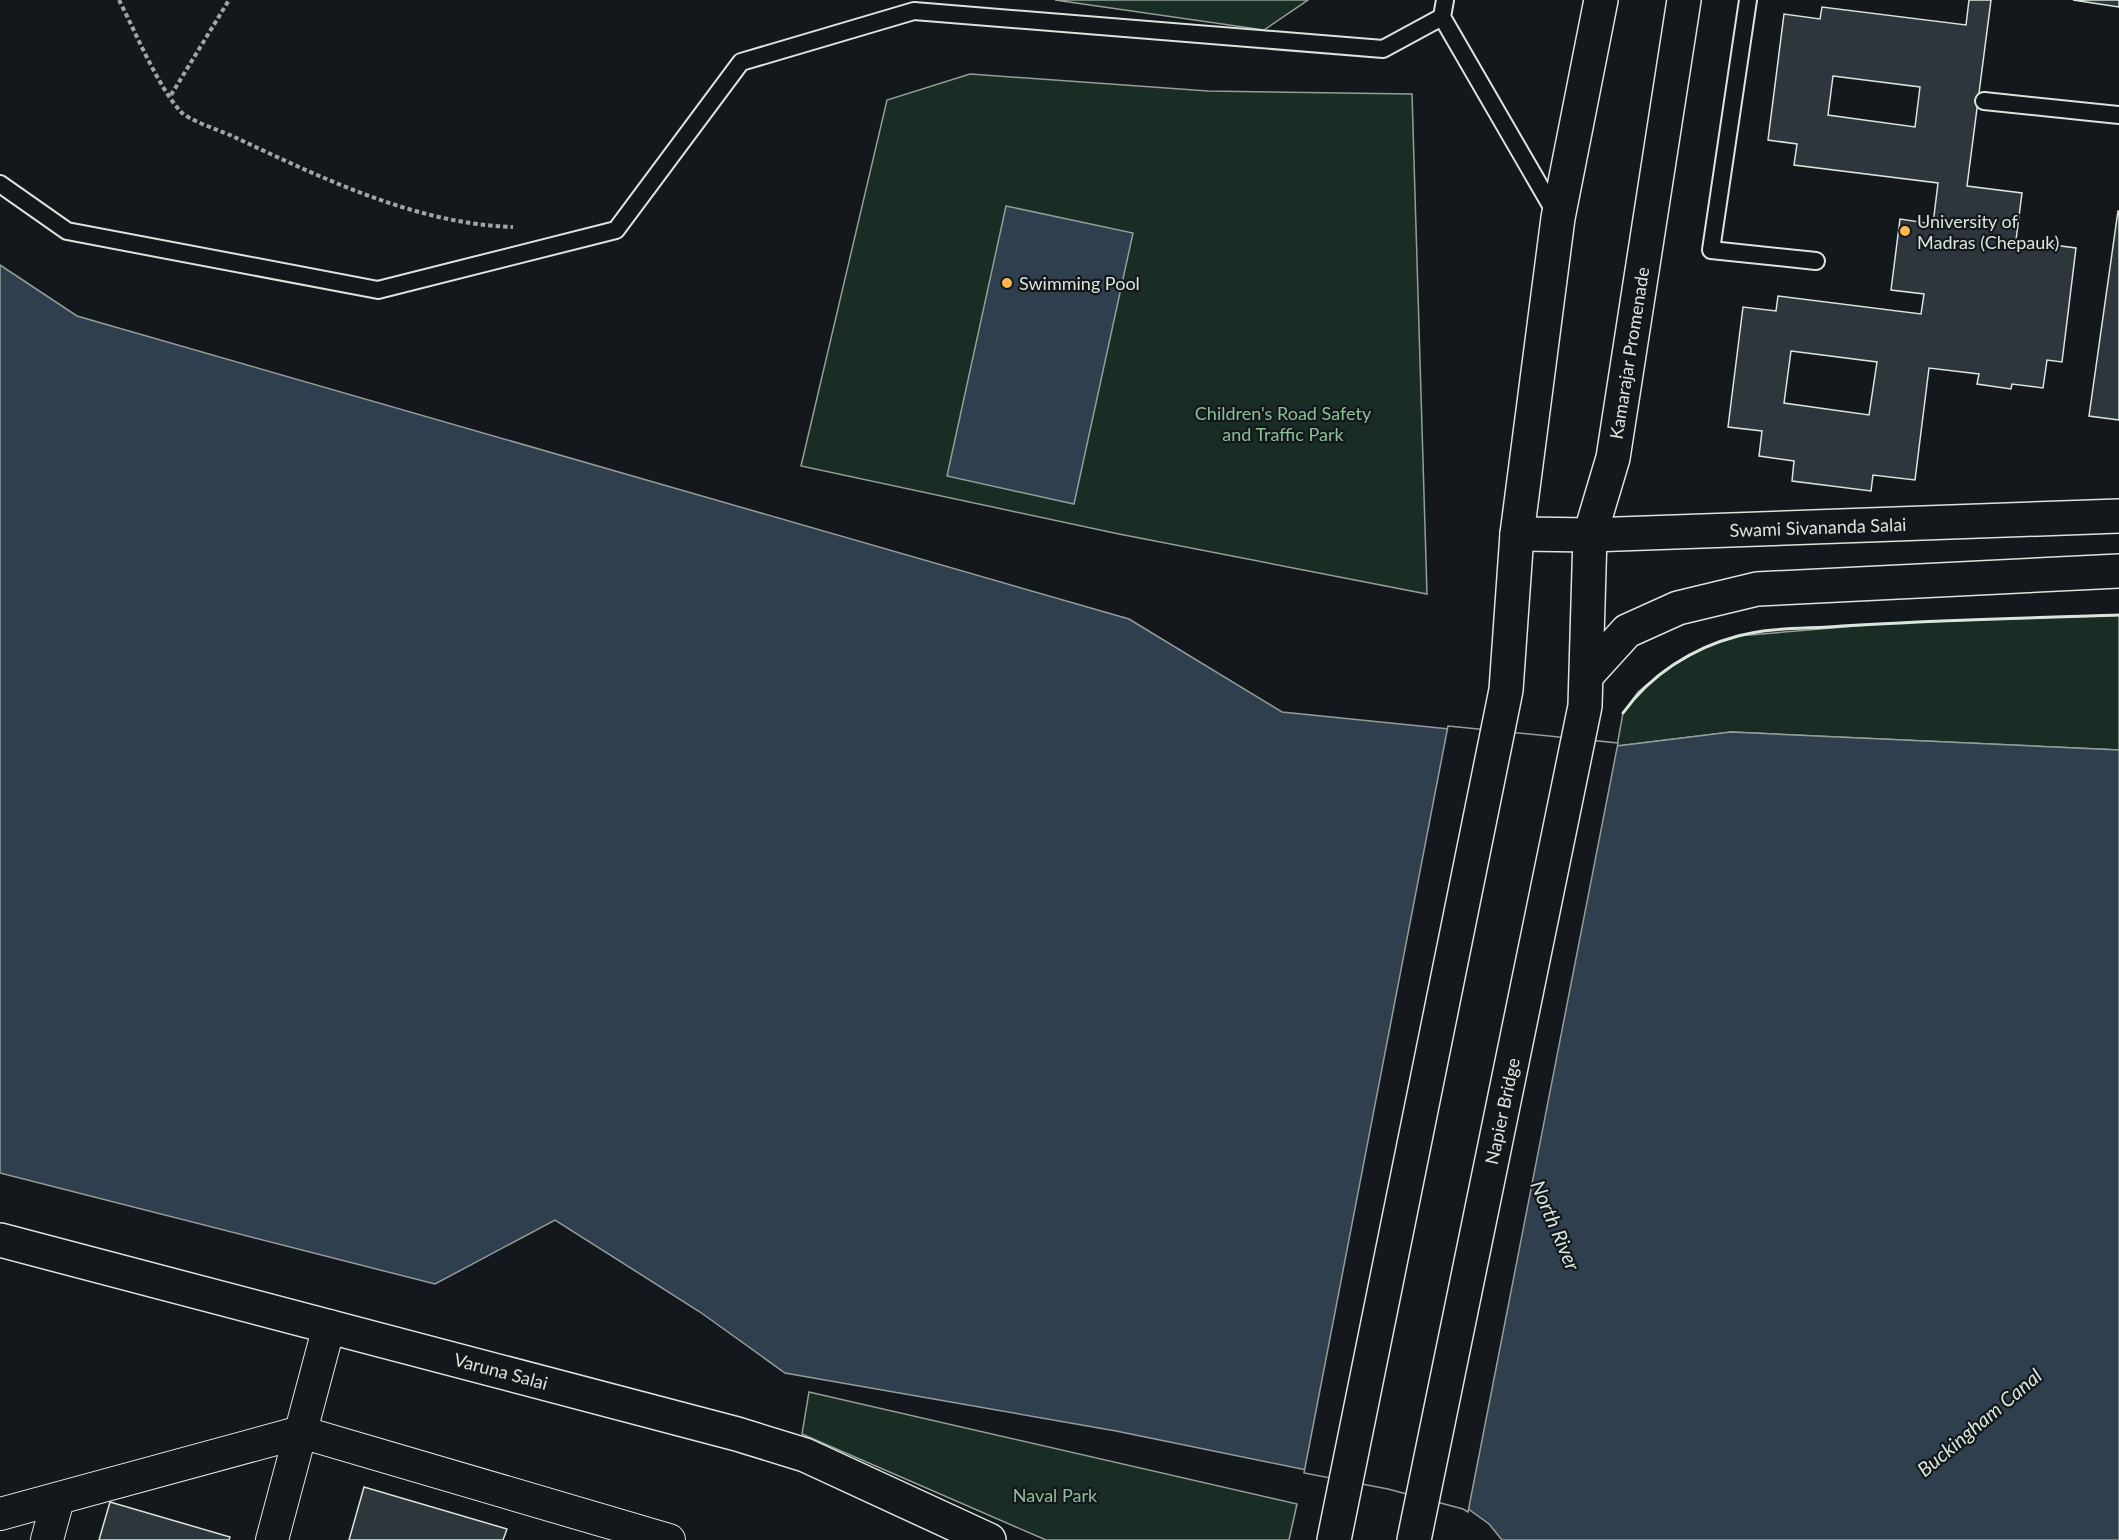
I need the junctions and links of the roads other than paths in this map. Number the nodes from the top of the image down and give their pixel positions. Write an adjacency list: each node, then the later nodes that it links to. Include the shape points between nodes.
1 (1445, 0): 5 (lane)
2 (1601, 0): 9 (main road)
3 (1684, 0): 13 (main road, Kamarajar Promenade, via 1613,458)
4 (1748, 0): 10 (lane, via 1711,250)
5 (1442, 17): 8 (lane, via 1383,49 914,11 741,62 616,230 378,290 68,231); 9 (lane)
6 (1984, 101): 7 (lane)
7 (2119, 115)
8 (0, 183)
9 (1558, 218): 12 (main road)
10 (1816, 261)
11 (2119, 516): 13 (main road, Swami Sivananda Salai)
12 (1517, 534): 13 (main road, Swami Sivananda Salai); 26 (main road, via 1506,690)
13 (1590, 535): 15 (main road, Kamarajar Promenade)
14 (2119, 571): 15 (main road, via 1757,589 1678,608 1628,631)
15 (1586, 690): 21 (main road, Napier Bridge)
16 (0, 1240): 17 (main road, Varuna Salai)
17 (329, 1326): 18 (street); 22 (main road, Varuna Salai, via 785,1448)
18 (301, 1432): 19 (street); 24 (street); 25 (street)
19 (58, 1499): 20 (street); 23 (street)
20 (0, 1514)
21 (1417, 1528)
22 (980, 1538)
23 (47, 1540)
24 (272, 1540)
25 (669, 1540)
26 (1334, 1540)

